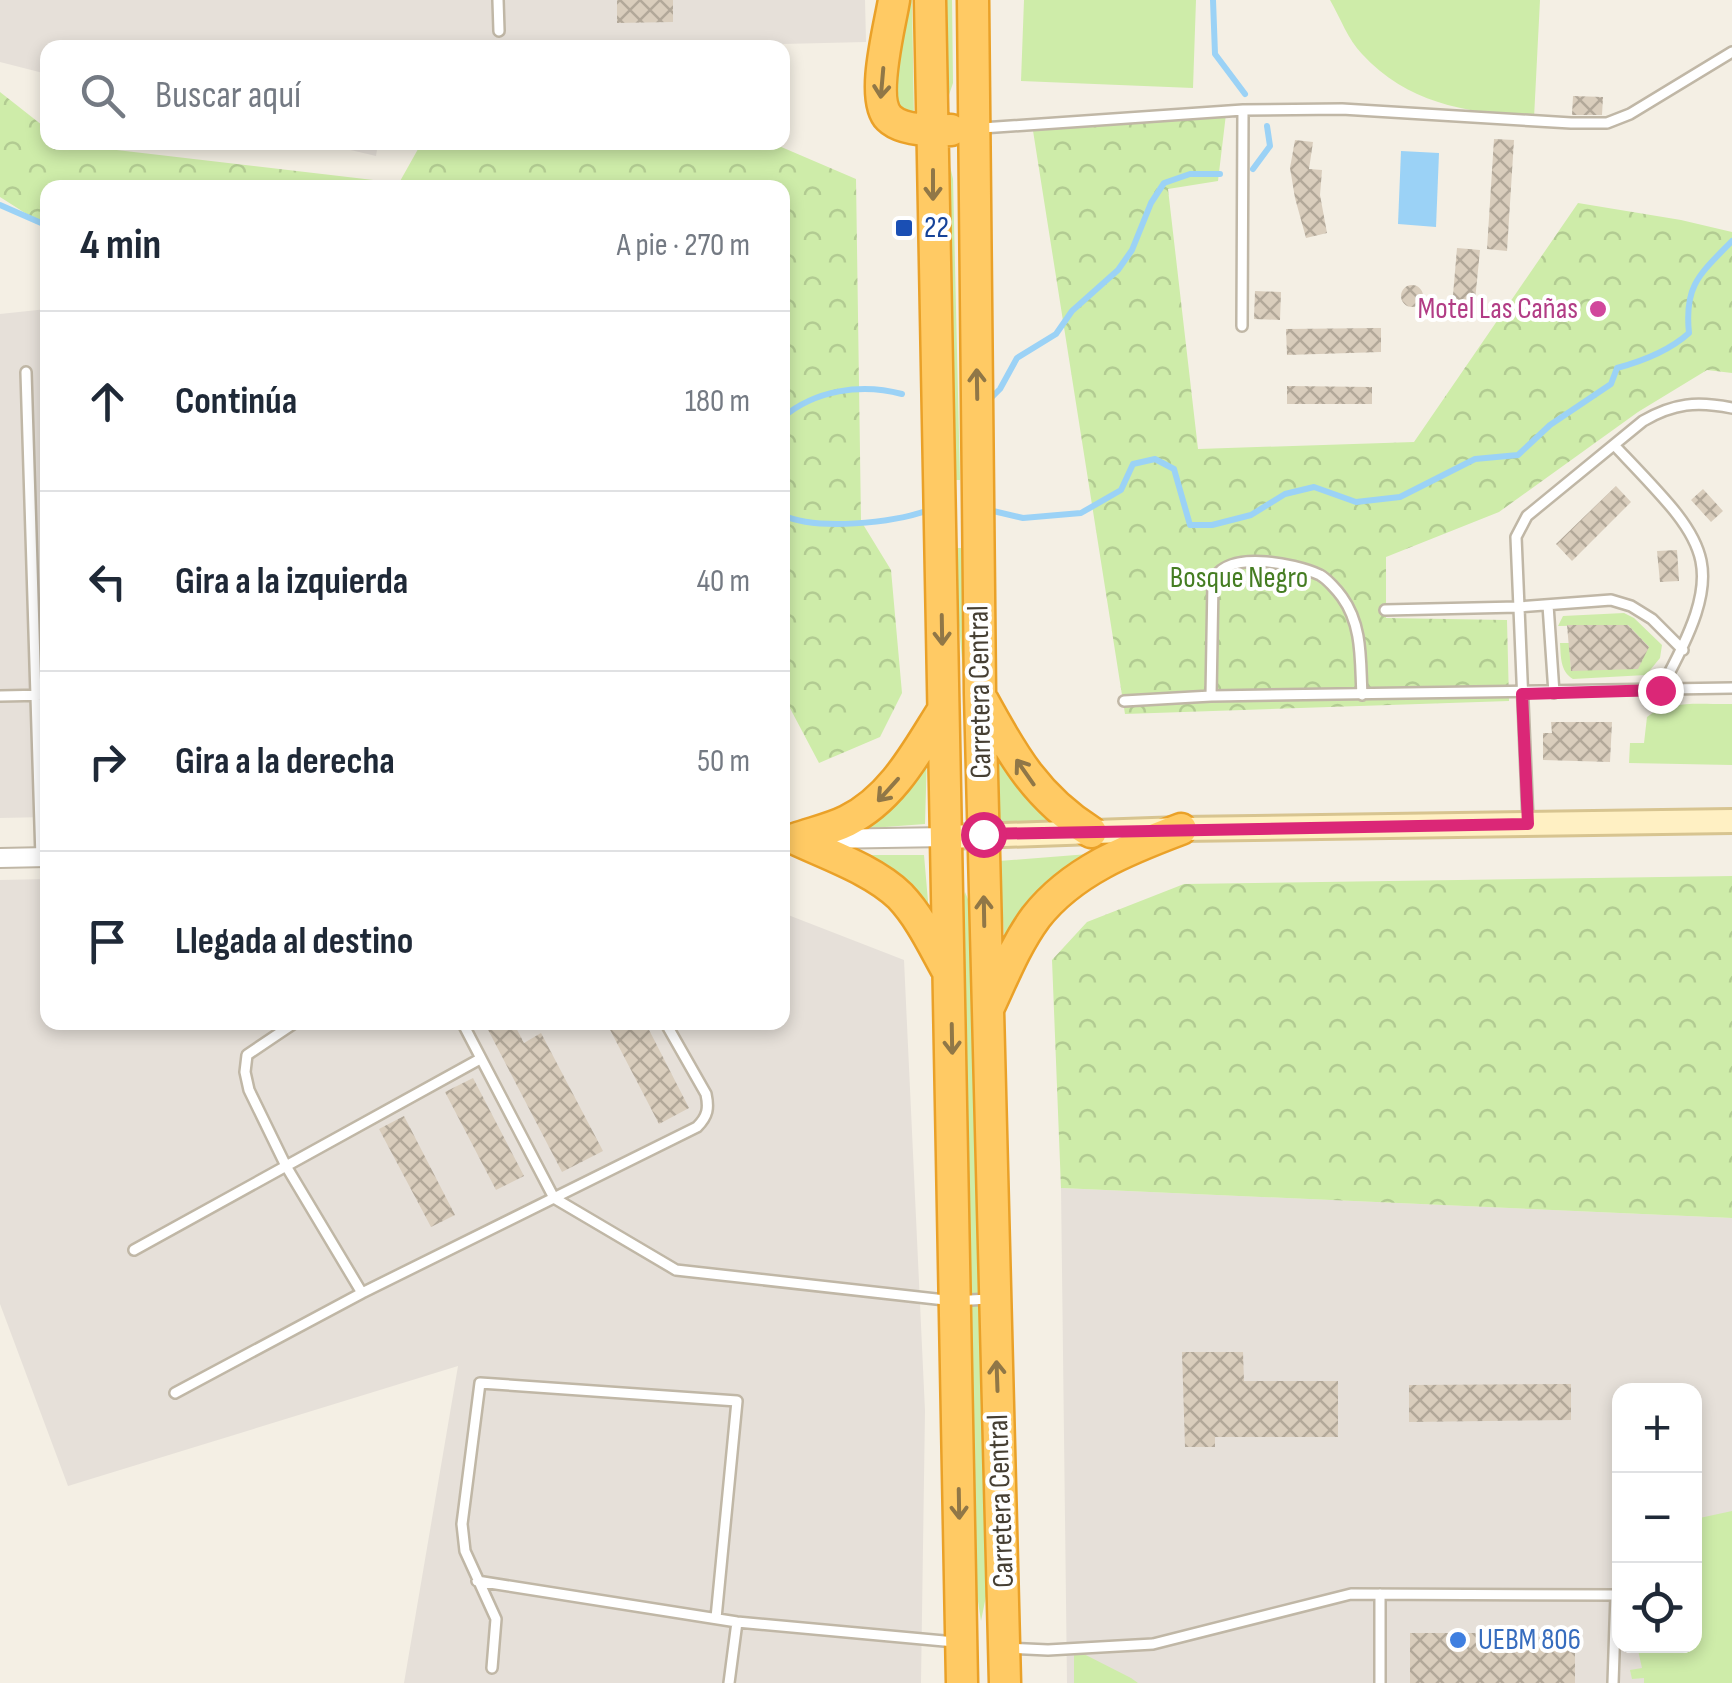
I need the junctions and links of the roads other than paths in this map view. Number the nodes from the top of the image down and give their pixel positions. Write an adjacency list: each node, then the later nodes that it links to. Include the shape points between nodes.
1 (498, 0): 5 (lane)
2 (894, 0): 9 (highway, one-way to 9, via 882,105 895,122)
3 (930, 0): 9 (highway, Carretera Central)
4 (972, 0): 8 (highway, Carretera Central)
5 (500, 31)
6 (1732, 52): 7 (lane, via 1607,123)
7 (1243, 110): 8 (lane); 10 (lane)
8 (974, 128): 9 (highway); 22 (highway, Carretera Central, one-way to 8)
9 (934, 131): 29 (highway, Carretera Central, one-way to 29)
10 (1242, 326)
11 (26, 372): 18 (lane)
12 (1732, 408): 13 (lane, via 1688,402 1664,409)
13 (1614, 445): 15 (lane, via 1527,516 1516,537); 17 (lane, via 1680,514 1702,554 1701,608)
14 (1548, 605): 15 (lane); 17 (lane, via 1610,600 1631,606); 21 (lane)
15 (1518, 607): 16 (lane); 23 (lane)
16 (1385, 610)
17 (1683, 650): 20 (lane)
18 (40, 655)
19 (1732, 688): 20 (lane)
20 (1660, 690): 21 (lane)
21 (1554, 692): 23 (lane)
22 (980, 694): 33 (highway, one-way to 22, via 1033,784); 34 (highway, Carretera Central)
23 (1522, 694): 25 (lane); 31 (lane)
24 (40, 695): 26 (lane)
25 (1362, 695): 27 (lane); 27 (lane, via 1357,624 1341,595 1322,576 1242,561 1225,565 1214,582)
26 (0, 696)
27 (1212, 696): 28 (lane)
28 (1124, 701)
29 (944, 710): 35 (highway, Carretera Central); 36 (highway, one-way to 36, via 878,802 846,821)
30 (1732, 821): 31 (street)
31 (1528, 824): 32 (street)
32 (1181, 829): 33 (street); 42 (highway, via 1074,880 1037,916)
33 (1091, 832): 34 (street)
34 (983, 834): 35 (street); 42 (highway, Carretera Central, one-way to 34)
35 (947, 836): 37 (street); 41 (highway, Carretera Central)
36 (790, 839)
37 (790, 839)
38 (790, 839): 41 (highway, via 899,895)
39 (0, 858): 40 (street)
40 (40, 858)
41 (950, 977): 52 (highway, Carretera Central, one-way to 52)
42 (986, 1014): 51 (highway, Carretera Central)
43 (284, 1030): 47 (lane, via 247,1055 245,1072)
44 (466, 1030): 46 (lane)
45 (670, 1030): 48 (lane, via 706,1094 705,1119)
46 (480, 1059): 47 (lane); 48 (lane)
47 (286, 1166): 49 (lane); 50 (lane)
48 (554, 1198): 50 (lane); 52 (lane, via 676,1270)
49 (134, 1250)
50 (362, 1293): 53 (lane)
51 (995, 1298): 52 (lane); 59 (highway, Carretera Central, one-way to 51)
52 (954, 1301): 58 (highway, Carretera Central, one-way to 58)
53 (175, 1393)
54 (477, 1581): 56 (lane); 56 (lane, via 462,1524 480,1383 737,1401); 60 (lane, via 496,1619)
55 (1380, 1594): 59 (lane, via 1352,1594 1152,1644); 64 (lane); 65 (lane, via 1616,1595)
56 (716, 1618): 57 (lane)
57 (737, 1622): 58 (lane); 61 (lane)
58 (962, 1642): 59 (highway); 62 (highway, Carretera Central)
59 (1005, 1648): 63 (highway, Carretera Central)
60 (492, 1668)
61 (729, 1683)
62 (962, 1683)
63 (1005, 1683)
64 (1380, 1683)
65 (1613, 1683)

